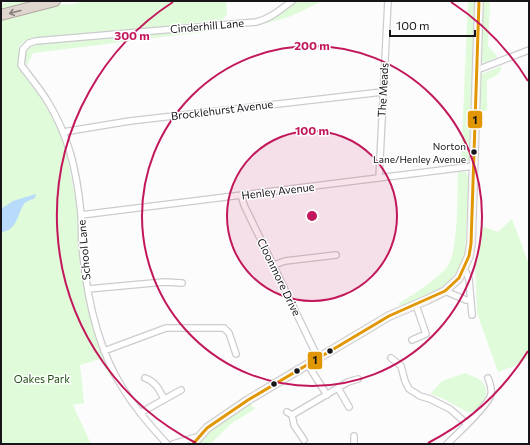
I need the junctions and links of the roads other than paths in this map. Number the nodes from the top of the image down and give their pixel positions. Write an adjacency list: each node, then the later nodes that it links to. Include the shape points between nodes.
1 (55, 1): 5 (highway, one-way to 5)
2 (292, 1): 6 (street, Cinderhill Lane, via 271,16 256,22 36,41)
3 (388, 1): 9 (street, The Meads)
4 (480, 1): 8 (street)
5 (1, 15)
6 (22, 49): 10 (street, School Lane, via 21,65 48,102)
7 (529, 50): 8 (street)
8 (477, 70): 11 (street)
9 (382, 92): 10 (street, Brocklehurst Avenue, via 130,121); 12 (street, The Meads)
10 (63, 132): 14 (street, School Lane, via 72,159)
11 (474, 166): 12 (street, Henley Avenue); 17 (street, via 471,244)
12 (379, 178): 13 (street, Henley Avenue)
13 (241, 195): 14 (street, Henley Avenue); 16 (street, Cloonmore Drive)
14 (81, 215): 19 (street, School Lane)
15 (336, 255): 16 (street, via 289,260)
16 (274, 265): 27 (street, Cloonmore Drive)
17 (464, 268): 20 (street); 21 (street, via 469,279)
18 (182, 283): 19 (street, via 164,282)
19 (88, 289): 25 (street, School Lane)
20 (445, 291): 21 (street); 22 (street)
21 (470, 300): 23 (street)
22 (416, 305): 24 (street, via 426,334); 27 (street, via 389,316)
23 (472, 315)
24 (412, 340)
25 (104, 351): 26 (street, via 166,328 224,328 229,333); 38 (street, School Lane, via 121,386)
26 (236, 354)
27 (318, 358): 29 (street)
28 (391, 358): 39 (street, via 401,366 409,390 450,409)
29 (308, 365): 35 (street); 40 (street, via 229,412)
30 (145, 378): 36 (street, via 156,384)
31 (358, 378): 33 (street)
32 (488, 378): 39 (street, via 491,387 490,398)
33 (338, 388): 35 (street); 37 (street)
34 (181, 390): 36 (street)
35 (327, 395): 42 (street, via 289,413)
36 (164, 399): 38 (street)
37 (349, 407)
38 (140, 413): 43 (street, School Lane)
39 (467, 424): 47 (street)
40 (200, 436): 44 (street); 45 (street)
41 (354, 436): 46 (street)
42 (304, 440)
43 (167, 444)
44 (173, 444)
45 (193, 444)
46 (354, 444)
47 (447, 444)

